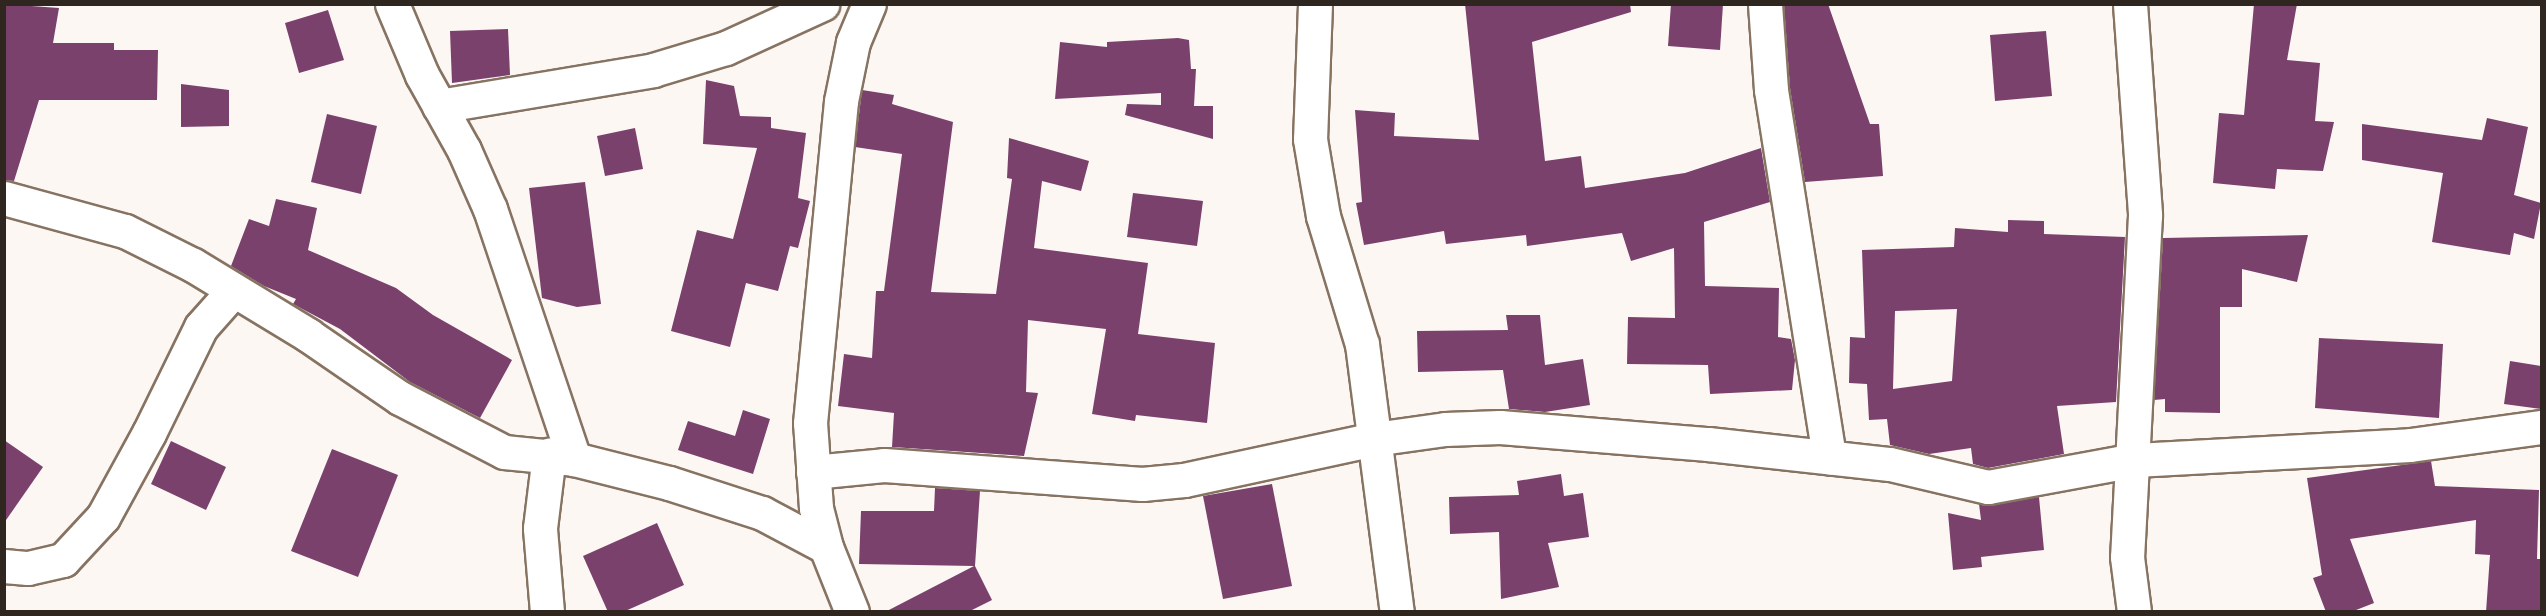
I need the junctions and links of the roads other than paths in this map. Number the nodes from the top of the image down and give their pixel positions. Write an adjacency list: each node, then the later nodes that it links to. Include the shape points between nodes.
1 (392, 4): 7 (street)
2 (822, 4): 7 (street, via 726,48 653,70)
3 (869, 4): 15 (street, via 853,42 838,123 815,344 810,423)
4 (1315, 4): 11 (street, via 1310,139 1334,262 1362,344)
5 (1765, 4): 13 (street, via 1771,90)
6 (2130, 4): 14 (street, via 2145,215)
7 (439, 106): 12 (street, via 490,209)
8 (4, 198): 9 (street, via 125,231 193,265)
9 (233, 291): 12 (street, via 308,335 400,398 490,446 517,455); 17 (street, via 201,327 150,433 103,517 63,560 28,568)
10 (2541, 427): 14 (street, via 2410,445)
11 (1374, 439): 13 (street, via 1445,429 1500,427); 15 (street, via 1184,480 1142,484 884,465); 20 (street)
12 (561, 457): 16 (street, via 669,483 762,513); 18 (street, via 540,528)
13 (1829, 457): 14 (street, via 1890,464 1988,487)
14 (2135, 460): 21 (street, via 2127,557)
15 (813, 472): 16 (street)
16 (826, 547): 19 (street)
17 (4, 566)
18 (547, 612)
19 (852, 612)
20 (1396, 612)
21 (2134, 612)

